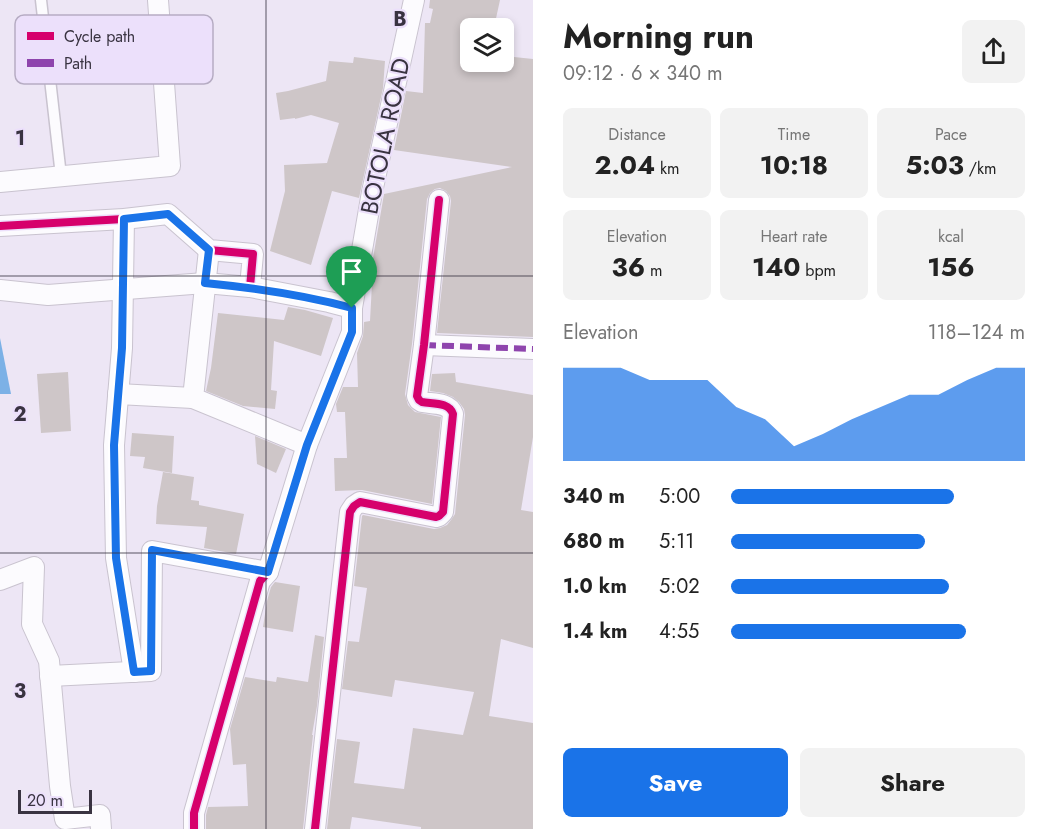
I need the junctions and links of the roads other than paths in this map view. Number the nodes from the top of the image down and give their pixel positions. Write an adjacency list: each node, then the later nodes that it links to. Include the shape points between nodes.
1 (41, 0): 4 (lane)
2 (158, 0): 5 (street)
3 (414, 0): 18 (street, BOTOLA ROAD, via 372,192)
4 (43, 15)
5 (159, 15)
6 (51, 84): 8 (lane)
7 (164, 84): 8 (street, via 170,166)
8 (61, 176): 9 (street)
9 (0, 182)
10 (439, 200): 19 (street)
11 (124, 219): 12 (street); 13 (street, via 168,214); 16 (street)
12 (0, 226)
13 (209, 250): 14 (street); 15 (street, via 253,254)
14 (205, 283): 15 (street); 16 (street); 22 (street)
15 (249, 287): 18 (street)
16 (123, 288): 17 (street, via 48,295); 21 (street)
17 (0, 290)
18 (352, 308): 23 (street, BOTOLA ROAD, via 352,332)
19 (424, 345): 20 (street); 30 (street, via 417,396 422,402 448,406 453,414 443,512 436,517 360,502 350,512)
20 (533, 349)
21 (118, 394): 22 (street); 26 (street, via 114,445 116,558)
22 (193, 398): 23 (street)
23 (307, 445): 24 (street, BOTOLA ROAD)
24 (268, 572): 26 (street, via 152,550 151,671); 29 (street, BOTOLA ROAD, via 260,581 247,625 194,813)
25 (0, 580): 27 (street, via 34,567 32,624 49,661)
26 (134, 672): 27 (street)
27 (50, 676): 28 (street, via 65,819 99,815)
28 (101, 829)
29 (194, 829)
30 (315, 829)

